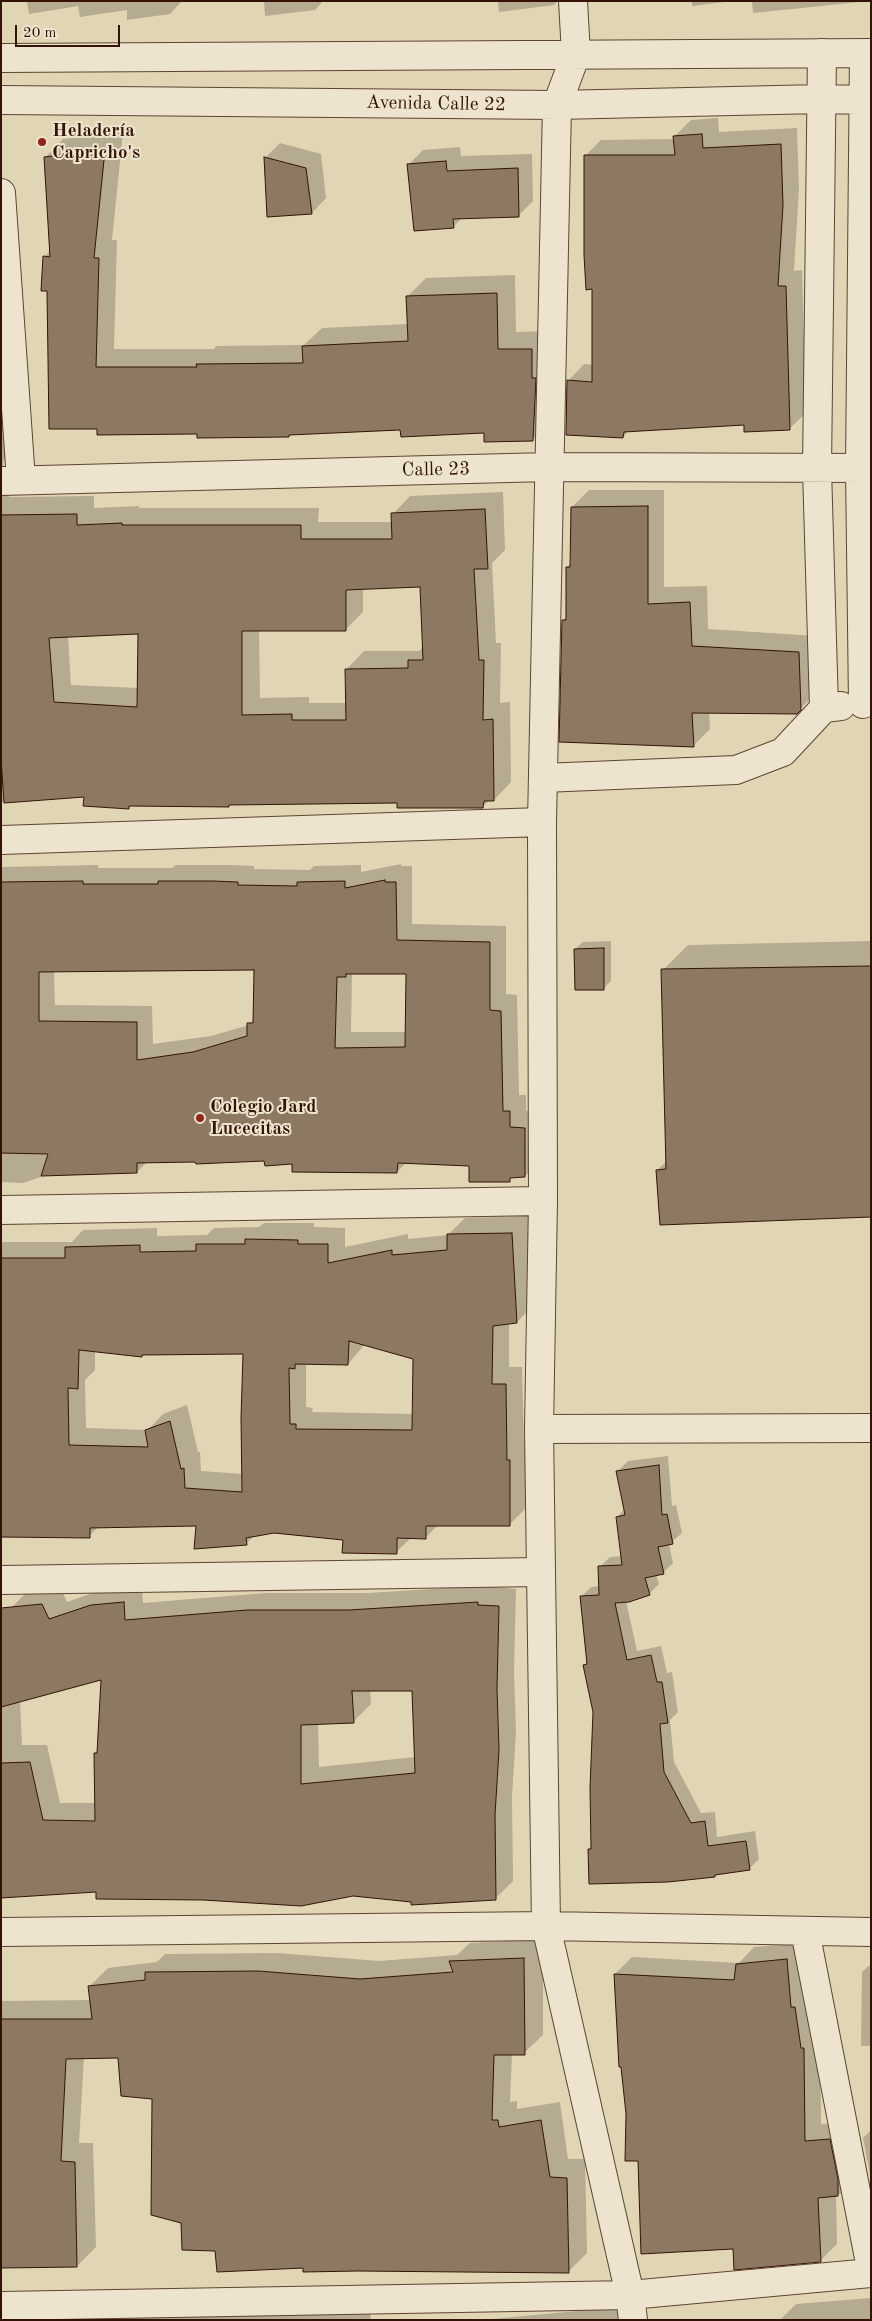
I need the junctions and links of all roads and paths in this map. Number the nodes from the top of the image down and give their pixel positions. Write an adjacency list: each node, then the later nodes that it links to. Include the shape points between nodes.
1 (574, 1): 4 (street)
2 (822, 53): 3 (street); 4 (street); 7 (street)
3 (868, 53): 8 (street)
4 (576, 54): 5 (street); 9 (street)
5 (1, 58)
6 (1, 100): 9 (street, Avenida Calle 22)
7 (820, 100): 8 (street, Avenida Calle 22); 9 (street, Avenida Calle 22); 13 (street)
8 (868, 100): 12 (street)
9 (557, 106): 11 (street)
10 (1, 193): 14 (street)
11 (548, 467): 13 (street, Calle 23); 14 (street, Calle 23); 17 (street)
12 (865, 468): 13 (street, Calle 23); 15 (street)
13 (817, 469): 16 (street)
14 (11, 480)
15 (867, 706): 16 (street)
16 (824, 708): 17 (street, via 783,752 736,770)
17 (543, 778): 18 (street)
18 (542, 822): 19 (street); 20 (street)
19 (1, 840)
20 (543, 1201): 21 (street); 23 (street)
21 (1, 1210)
22 (871, 1428): 23 (street)
23 (539, 1429): 24 (street)
24 (540, 1572): 25 (street); 26 (street)
25 (1, 1580)
26 (546, 1926): 27 (street); 28 (street); 33 (street)
27 (805, 1930): 29 (street); 30 (street)
28 (1, 1932)
29 (871, 1932)
30 (871, 2268)
31 (871, 2273): 33 (street)
32 (1, 2306): 33 (street)
33 (632, 2308)

